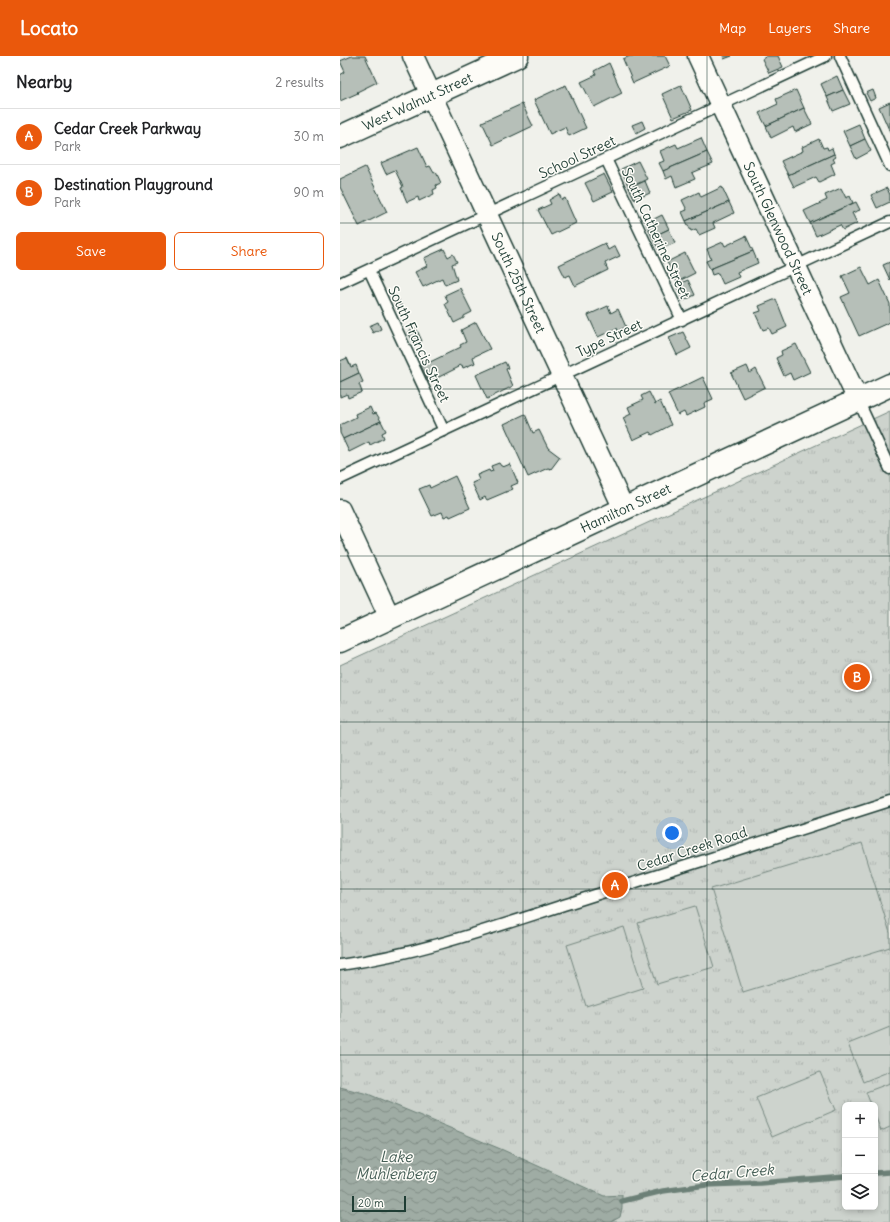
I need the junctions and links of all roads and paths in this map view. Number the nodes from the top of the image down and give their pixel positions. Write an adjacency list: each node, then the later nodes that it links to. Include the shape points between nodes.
1 (413, 56): 6 (street, South 25th Street)
2 (517, 56): 6 (main road, West Walnut Street)
3 (698, 56): 7 (street, South Glenwood Street)
4 (826, 56): 7 (lane, School Street)
5 (840, 56): 10 (lane)
6 (432, 95): 8 (main road, West Walnut Street); 11 (street, South 25th Street)
7 (721, 105): 9 (lane, School Street); 13 (street, South Glenwood Street)
8 (340, 137)
9 (606, 159): 11 (lane, School Street); 16 (lane, South Catherine Street)
10 (890, 166)
11 (487, 214): 14 (lane, School Street); 17 (street, South 25th Street)
12 (890, 222): 13 (lane, Type Street)
13 (796, 266): 16 (lane, Type Street); 19 (street, South Glenwood Street)
14 (369, 270): 15 (lane, School Street); 20 (lane, South Francis Street)
15 (340, 283)
16 (682, 320): 17 (lane, Type Street)
17 (562, 376): 20 (lane, Type Street); 23 (street, South 25th Street)
18 (890, 386): 19 (main road, Hamilton Street)
19 (858, 400): 21 (lane); 23 (main road, Hamilton Street)
20 (444, 431): 22 (lane, Type Street)
21 (890, 469)
22 (340, 479)
23 (624, 509): 25 (main road, Hamilton Street)
24 (340, 510): 25 (street)
25 (390, 618): 26 (main road, Hamilton Street)
26 (340, 642)
27 (890, 801): 28 (lane, Cedar Creek Road, via 415,950)
28 (340, 965)

